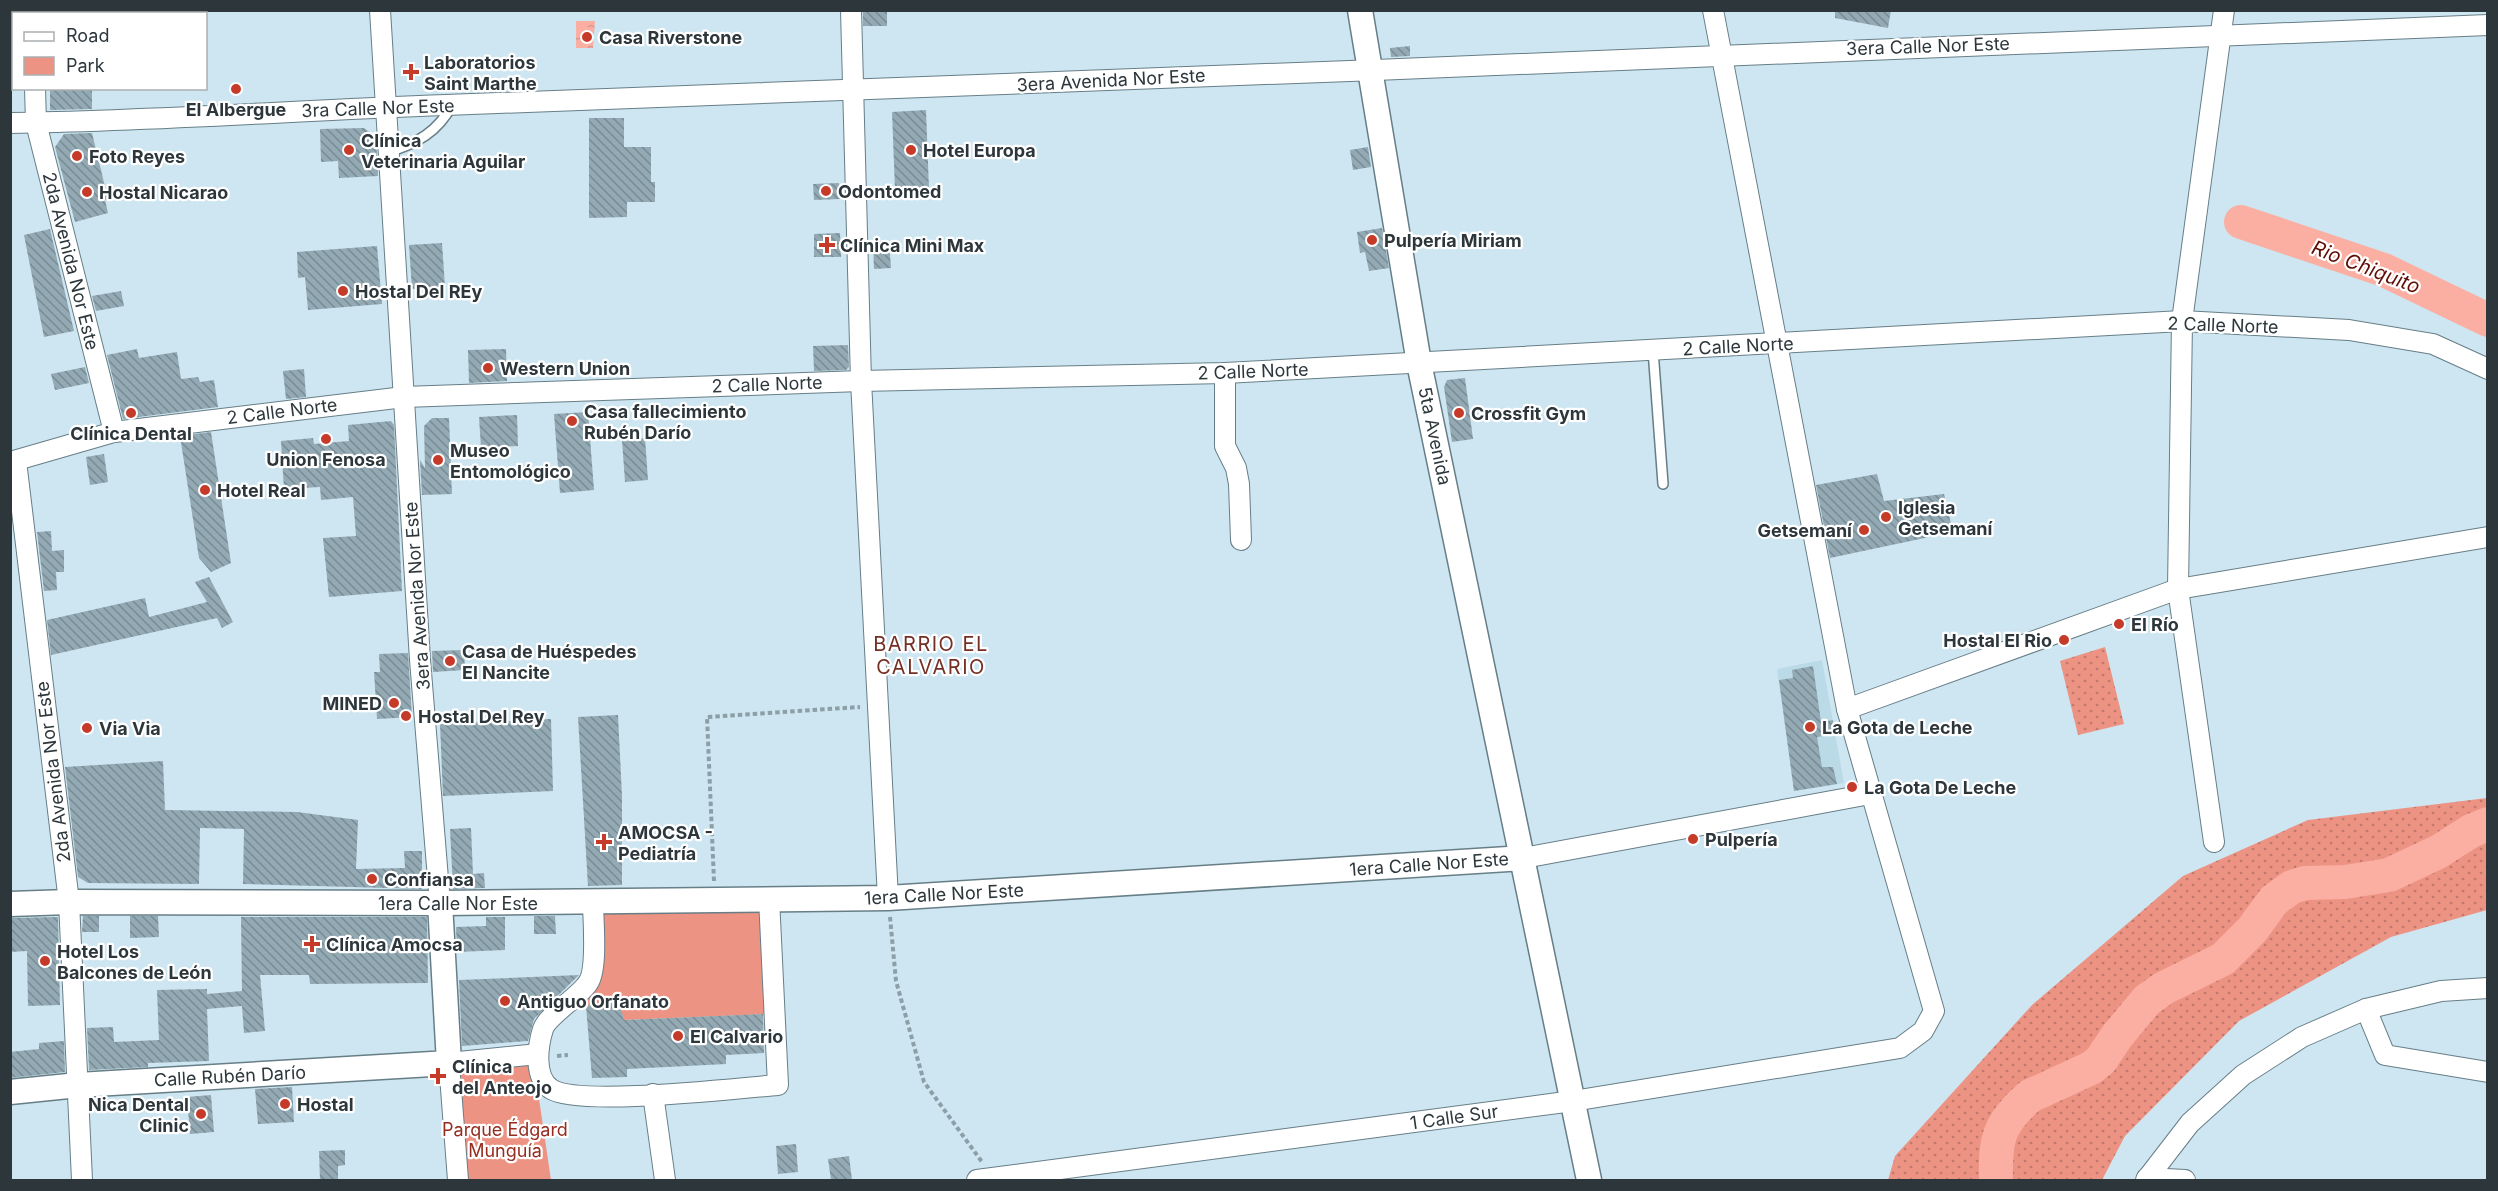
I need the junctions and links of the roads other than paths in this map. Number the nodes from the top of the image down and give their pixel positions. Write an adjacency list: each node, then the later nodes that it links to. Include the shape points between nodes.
1 (380, 10): 13 (street, 3era Avenida Nor Este)
2 (850, 10): 11 (street)
3 (1360, 10): 9 (street, 5ta Avenida)
4 (1713, 10): 8 (street)
5 (2224, 10): 7 (street)
6 (2487, 25): 7 (street, 3era Calle Nor Este)
7 (2221, 35): 8 (street, 3era Calle Nor Este); 17 (street)
8 (1719, 54): 9 (street, 3era Calle Nor Este); 18 (street)
9 (1369, 69): 11 (street, 3era Avenida Nor Este); 20 (street, 5ta Avenida)
10 (35, 90): 15 (street, 2da Avenida Nor Este)
11 (853, 92): 12 (street, 3ra Calle Nor Este); 23 (street)
12 (453, 105): 13 (street, 3ra Calle Nor Este); 16 (lane, via 425,138)
13 (385, 107): 15 (street, 3ra Calle Nor Este); 16 (street, 3era Avenida Nor Este)
14 (10, 123): 15 (street, 3ra Calle Nor Este)
15 (36, 123): 25 (street, 2da Avenida Nor Este)
16 (388, 152): 24 (street, 3era Avenida Nor Este)
17 (2182, 321): 18 (street, 2 Calle Norte); 21 (street, 2 Calle Norte, via 2349,330 2433,344); 30 (street)
18 (1776, 344): 19 (street, 2 Calle Norte); 31 (street)
19 (1653, 350): 20 (street, 2 Calle Norte); 27 (lane)
20 (1419, 363): 22 (street, 2 Calle Norte); 34 (street, 5ta Avenida)
21 (2487, 369)
22 (1225, 372): 23 (street, 2 Calle Norte); 29 (street, via 1225,446 1239,484)
23 (861, 381): 24 (street, 2 Calle Norte); 36 (street)
24 (404, 397): 25 (street, 2 Calle Norte); 39 (street, 3era Avenida Nor Este)
25 (114, 432): 26 (street, 2 Calle Norte)
26 (13, 461): 37 (street, 2da Avenida Nor Este)
27 (1663, 484)
28 (2487, 537): 30 (street)
29 (1241, 540)
30 (2178, 589): 31 (street); 33 (street)
31 (1847, 709): 32 (street)
32 (1870, 794): 34 (street, 1era Calle Nor Este); 49 (street, 1 Calle Sur, via 1934,1011 1923,1031 1900,1048)
33 (2214, 842)
34 (1524, 858): 36 (street, 1era Calle Nor Este); 49 (street, 5ta Avenida)
35 (769, 898): 36 (street, 1era Calle Nor Este); 38 (street, 1era Calle Nor Este); 48 (street, via 778,1085)
36 (888, 898)
37 (69, 902): 39 (street, 1era Calle Nor Este); 40 (street, 1era Calle Nor Este); 46 (street, 2da Avenida Nor Este)
38 (593, 902): 39 (street, 1era Calle Nor Este); 43 (street, via 589,982 544,1026)
39 (440, 903): 44 (street, 3era Avenida Nor Este)
40 (10, 904)
41 (2487, 988): 42 (street, via 2441,991)
42 (2366, 1009): 45 (street, via 2385,1056); 52 (street, via 2302,1037 2242,1075 2190,1123)
43 (537, 1054): 44 (street); 48 (street, via 549,1088 563,1093)
44 (449, 1063): 46 (street, Calle Rubén Darío); 54 (street, 3era Avenida Nor Este)
45 (2487, 1072)
46 (78, 1085): 47 (street, Calle Rubén Darío); 53 (street, 2da Avenida Nor Este)
47 (10, 1092)
48 (653, 1094): 55 (street)
49 (1573, 1101): 51 (street, 1 Calle Sur); 56 (street, 5ta Avenida)
50 (980, 1172): 51 (street, 1 Calle Sur)
51 (1035, 1177)
52 (2146, 1179): 57 (street)
53 (82, 1180)
54 (458, 1180)
55 (665, 1180)
56 (1589, 1180)
57 (2185, 1180)

